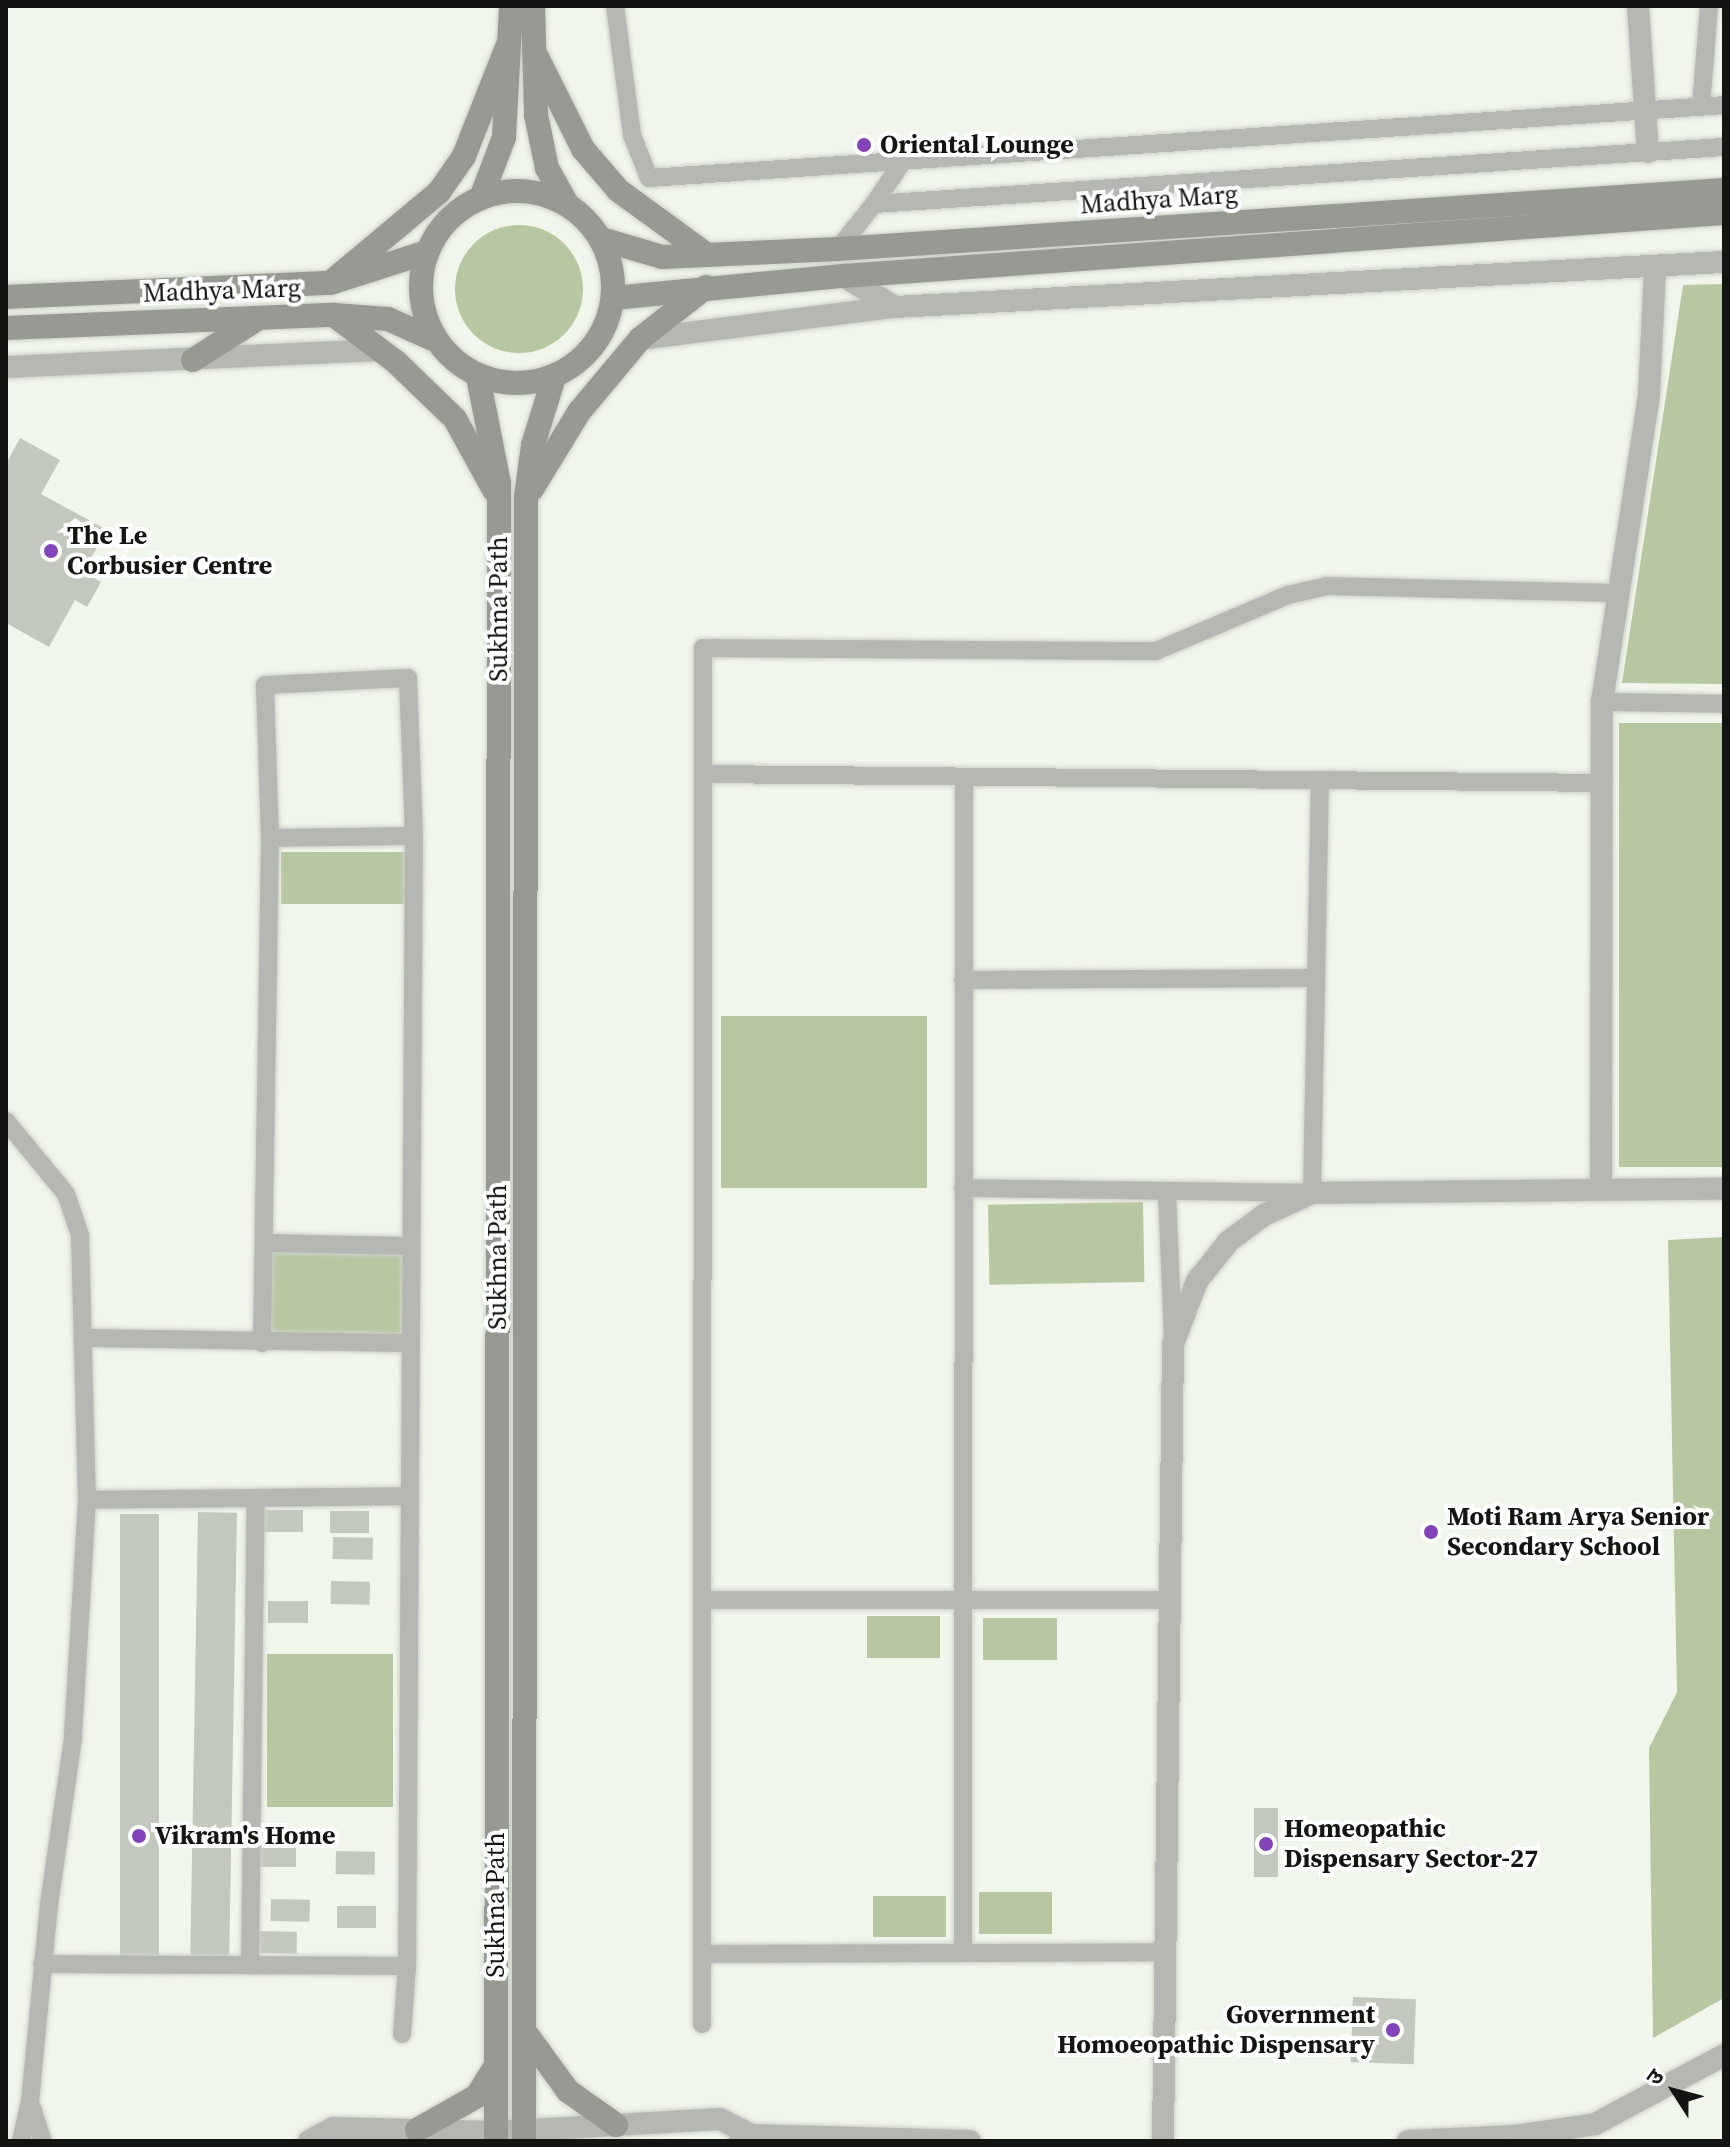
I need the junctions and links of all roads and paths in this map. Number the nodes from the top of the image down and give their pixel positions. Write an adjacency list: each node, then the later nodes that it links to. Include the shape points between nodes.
1 (511, 6): 6 (main road)
2 (533, 6): 7 (main road)
3 (615, 6): 13 (street, via 632,135 649,178)
4 (1638, 6): 10 (street)
5 (1709, 6): 9 (street)
6 (509, 42): 15 (main road, via 504,137); 26 (main road, via 464,156 439,192)
7 (534, 51): 16 (main road, via 536,115 547,168); 22 (main road, via 583,149 618,190)
8 (1724, 105): 9 (street)
9 (1701, 107): 10 (street)
10 (1643, 111): 12 (street); 13 (street)
11 (1724, 147): 12 (street)
12 (1648, 152): 17 (street)
13 (903, 161): 17 (street)
14 (1724, 190): 20 (main road, Madhya Marg)
15 (481, 198): 16 (main road, via 530,191); 21 (main road, via 445,222)
16 (567, 204): 19 (main road)
17 (874, 204): 20 (street)
18 (1724, 213): 25 (main road, Madhya Marg)
19 (601, 239): 22 (main road, Madhya Marg, via 662,257); 29 (main road, via 612,270)
20 (838, 249): 22 (main road, Madhya Marg)
21 (427, 252): 26 (main road, Madhya Marg); 35 (main road, via 421,304)
22 (707, 255)
23 (1724, 262): 24 (street)
24 (1655, 267): 30 (street); 43 (street, via 1649,395)
25 (843, 276): 27 (main road, Madhya Marg); 30 (street)
26 (330, 283): 28 (main road, Madhya Marg)
27 (706, 287): 29 (main road, Madhya Marg); 34 (main road)
28 (6, 297)
29 (613, 298): 40 (main road, via 604,330 590,350)
30 (895, 307): 34 (street)
31 (334, 315): 32 (main road, Madhya Marg); 35 (main road, Madhya Marg, via 388,319); 36 (main road)
32 (259, 318): 33 (main road, Madhya Marg); 37 (main road)
33 (6, 328)
34 (640, 339): 41 (main road, via 579,412)
35 (435, 340): 39 (main road)
36 (380, 350): 37 (street); 42 (main road, via 455,419)
37 (193, 360): 38 (street)
38 (6, 367)
39 (478, 377): 40 (main road, via 497,383); 42 (main road, Sukhna Path)
40 (554, 377): 41 (main road, Sukhna Path, via 533,445)
41 (526, 497): 79 (main road, Sukhna Path)
42 (499, 499): 82 (main road, Sukhna Path)
43 (1618, 593): 44 (street); 46 (street, via 1326,586 1288,595 1156,651 703,648)
44 (1602, 702): 45 (street); 49 (street)
45 (1724, 704)
46 (703, 774): 47 (street); 69 (street)
47 (964, 777): 48 (street); 53 (street)
48 (1320, 780): 49 (street); 52 (street)
49 (1602, 783): 56 (street)
50 (414, 836): 51 (street); 51 (street, via 408,678 265,685); 61 (street)
51 (270, 838): 60 (street)
52 (1316, 978): 53 (street); 59 (street)
53 (963, 980): 55 (street)
54 (9, 1128): 62 (street, via 66,1194 80,1235)
55 (963, 1188): 58 (street); 70 (street)
56 (1601, 1189): 57 (street); 59 (street)
57 (1724, 1189)
58 (1167, 1191): 59 (street); 65 (street)
59 (1312, 1193): 65 (street, via 1264,1215 1229,1241 1197,1281)
60 (264, 1243): 61 (street); 63 (street)
61 (411, 1246): 64 (street)
62 (83, 1338): 63 (street); 68 (street)
63 (262, 1343): 64 (street)
64 (411, 1343): 66 (street)
65 (1173, 1344): 71 (street)
66 (410, 1496): 67 (street); 77 (street)
67 (256, 1498): 68 (street); 76 (street)
68 (87, 1500): 75 (street, via 73,1738)
69 (703, 1600): 70 (street); 74 (street)
70 (963, 1600): 71 (street); 73 (street)
71 (1170, 1600): 72 (street)
72 (1166, 1952): 73 (street); 93 (street)
73 (963, 1953): 74 (street)
74 (702, 1954): 78 (street)
75 (42, 1964): 76 (street); 83 (street)
76 (250, 1964): 77 (street)
77 (407, 1966): 80 (street)
78 (702, 2024)
79 (524, 2029): 84 (main road, via 568,2091); 86 (main road, Sukhna Path)
80 (402, 2034)
81 (1724, 2055): 94 (street, via 1595,2124 1516,2136)
82 (496, 2066): 85 (main road, via 477,2096); 87 (main road, Sukhna Path)
83 (30, 2101): 89 (street); 90 (street)
84 (616, 2125): 86 (street); 88 (street, via 720,2119)
85 (417, 2130): 87 (street); 91 (street, via 333,2128)
86 (524, 2136): 87 (street)
87 (496, 2137)
88 (744, 2138): 92 (street)
89 (21, 2141)
90 (43, 2141)
91 (309, 2141)
92 (970, 2141)
93 (1163, 2141)
94 (1408, 2141)

